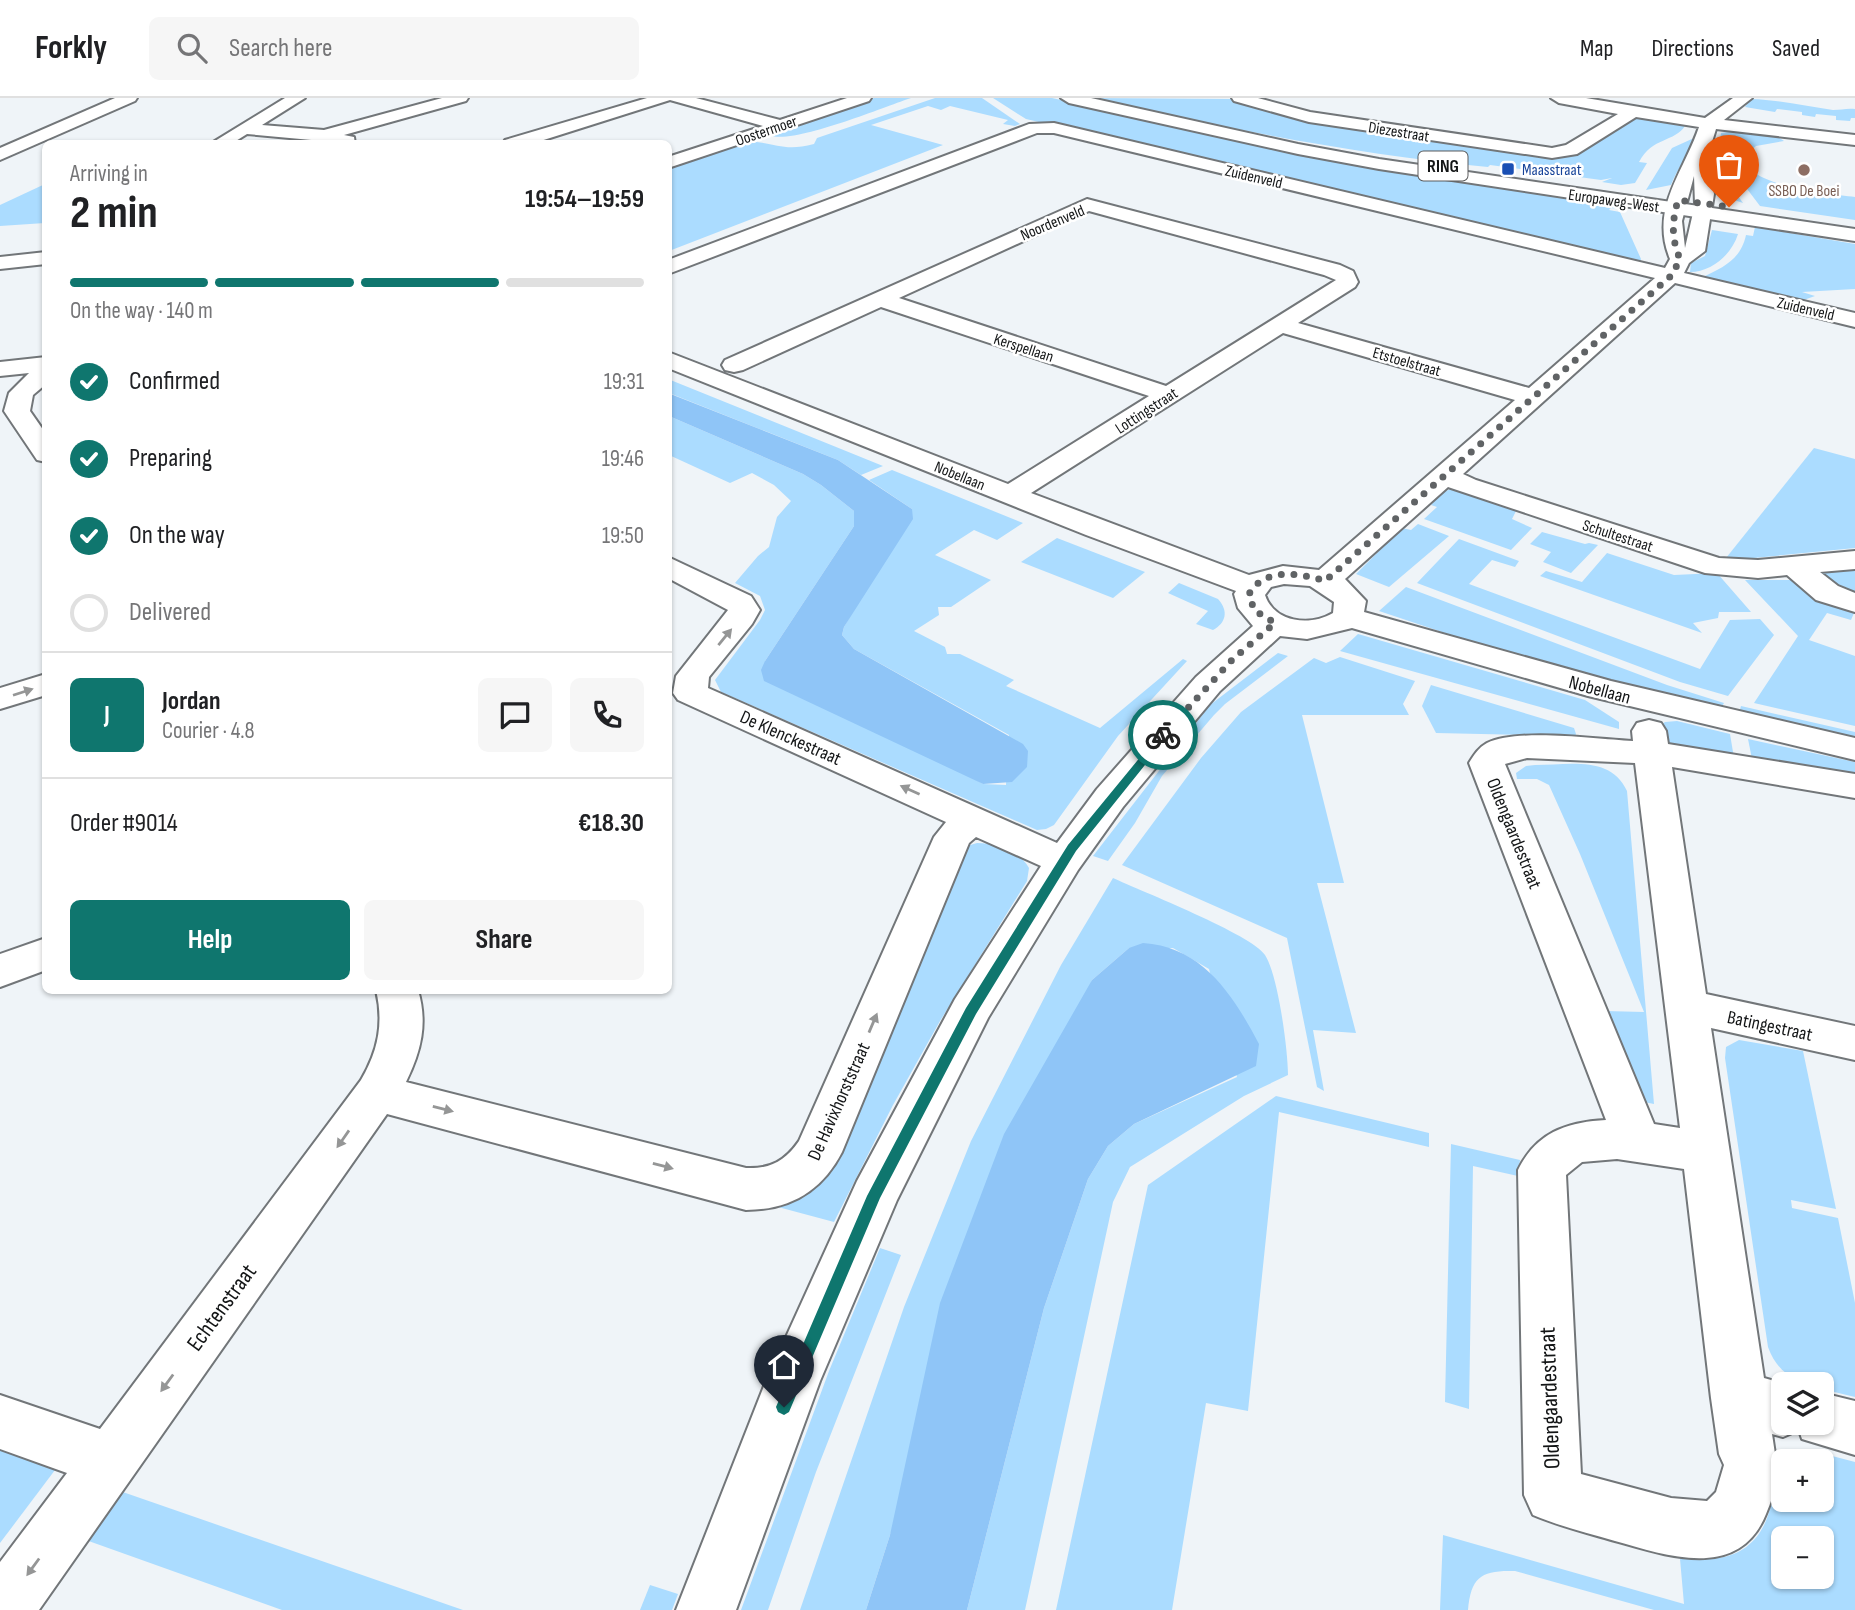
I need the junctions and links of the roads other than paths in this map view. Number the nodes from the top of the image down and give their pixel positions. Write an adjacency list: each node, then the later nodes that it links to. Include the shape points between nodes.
1 (129, 98): 20 (street)
2 (297, 98): 14 (street)
3 (460, 98): 15 (street)
4 (664, 98): 18 (street)
5 (677, 98): 13 (street)
6 (863, 98): 13 (street, Oostermoer)
7 (1069, 98): 23 (street, Europaweg-West / RING, via 1208,129)
8 (1240, 98): 11 (street, Diezestraat, via 1309,117 1552,153 1571,150)
9 (1559, 98): 11 (street)
10 (1744, 98): 12 (street)
11 (1633, 112): 12 (street)
12 (1709, 123): 19 (street); 21 (street)
13 (780, 125): 22 (street, Oostermoer)
14 (243, 129): 15 (street); 16 (street)
15 (324, 135): 17 (street)
16 (225, 140)
17 (341, 140)
18 (524, 140)
19 (1855, 140)
20 (0, 155)
21 (1698, 158): 23 (street, via 1685,174); 24 (street, via 1705,175)
22 (672, 162)
23 (1677, 204): 24 (street, Europaweg-West / RING); 30 (street, via 1672,221)
24 (1705, 208): 25 (street, Europaweg-West / RING); 26 (street, Europaweg-West / RING); 30 (street, via 1695,251)
25 (1855, 225)
26 (1855, 235)
27 (42, 258): 28 (street)
28 (0, 263)
29 (672, 266): 30 (street, Zuidenveld, via 1035,128 1054,128)
30 (1676, 267): 32 (street, Zuidenveld, via 1695,283); 41 (street)
31 (879, 299): 33 (street, Noordenveld, via 1087,205 1345,276 1347,282); 37 (street, Noordenveld); 40 (street, Kerspellaan)
32 (1855, 320)
33 (1281, 325): 40 (street, Lottingstraat); 41 (street, Etstoelstraat)
34 (672, 342): 37 (street, Nobellaan)
35 (672, 360): 44 (street, Nobellaan)
36 (42, 364): 38 (street)
37 (734, 365): 44 (street, Nobellaan)
38 (0, 369)
39 (42, 376): 42 (street, via 25,389 17,404)
40 (1169, 395): 44 (street, Lottingstraat)
41 (1533, 397): 43 (street)
42 (42, 448)
43 (1445, 475): 46 (street, Schultestraat, via 1466,486 1716,567); 48 (street)
44 (1021, 488): 50 (street, Nobellaan)
45 (1855, 561): 46 (street, Schultestraat)
46 (1795, 567): 49 (street, via 1827,593)
47 (672, 568): 53 (street, De Klenckestraat, one-way to 47, via 744,610 740,603)
48 (1325, 581): 50 (street, via 1283,575 1260,581); 51 (street, via 1337,586 1350,601)
49 (1855, 603)
50 (1264, 605): 51 (street, Nobellaan, via 1296,629 1317,629); 60 (street, via 1208,684 1110,798)
51 (1348, 617): 55 (street, Nobellaan)
52 (42, 685): 54 (street, one-way to 52)
53 (679, 698): 59 (street, De Klenckestraat, one-way to 53, via 935,801)
54 (0, 699)
55 (1646, 701): 56 (street, Nobellaan); 57 (street, Oldengaardestraat)
56 (1855, 749)
57 (1652, 753): 58 (street); 64 (street, Oldengaardestraat); 67 (street, Oldengaardestraat, via 1527,747 1502,750 1487,763)
58 (1855, 786)
59 (971, 820): 60 (street, De Klenckestraat); 66 (street, De Havixhorststraat, one-way to 59, via 746,1189 791,1181 809,1168 818,1152 953,837)
60 (1064, 861): 75 (street, via 971,1012 874,1196 793,1381)
61 (42, 955): 62 (street)
62 (0, 971)
63 (398, 994): 66 (street, Echtenstraat, via 402,1013 399,1051)
64 (1686, 1006): 65 (street, Batingestraat); 68 (street, Oldengaardestraat)
65 (1855, 1042)
66 (377, 1093): 73 (street, Echtenstraat, one-way to 73)
67 (1637, 1139): 68 (street, Oldengaardestraat); 69 (street, Oldengaardestraat, via 1567,1147 1542,1170 1552,1495 1682,1531 1723,1525 1747,1499 1747,1465)
68 (1705, 1154): 69 (street, Oldengaardestraat)
69 (1760, 1404)
70 (0, 1422): 73 (street)
71 (1834, 1423): 72 (street)
72 (1855, 1428)
73 (110, 1460): 74 (street, Echtenstraat, one-way to 74)
74 (2, 1610)
75 (706, 1610)

